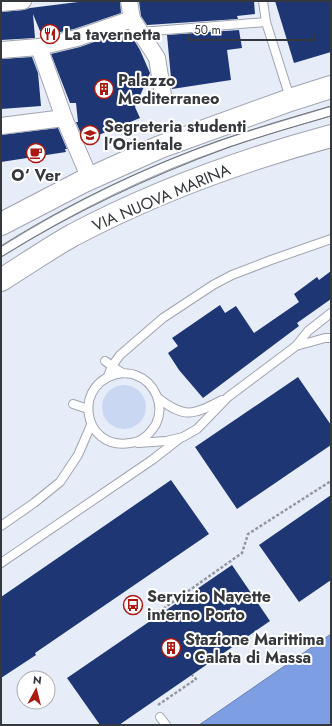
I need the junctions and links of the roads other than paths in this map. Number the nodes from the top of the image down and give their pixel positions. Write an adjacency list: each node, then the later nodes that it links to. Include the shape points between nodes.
1 (23, 1): 4 (street)
2 (129, 1): 5 (street)
3 (263, 1): 6 (lane)
4 (1, 3)
5 (132, 19): 7 (street); 8 (street, via 77,38)
6 (266, 22): 7 (lane); 12 (lane)
7 (141, 32): 11 (street, via 157,58)
8 (39, 47): 9 (street); 14 (street)
9 (1, 50)
10 (331, 87): 12 (main road)
11 (162, 94)
12 (290, 100): 17 (main road, via 160,147)
13 (331, 111): 20 (lane, via 223,144 106,193)
14 (64, 118): 15 (street); 17 (street)
15 (1, 126)
16 (331, 136): 21 (main road, VIA NUOVA MARINA, via 218,171 115,214 72,236)
17 (90, 179): 18 (main road)
18 (1, 224)
19 (331, 239): 25 (lane, via 232,275 213,285 163,318)
20 (1, 252)
21 (1, 280)
22 (331, 312): 24 (lane, via 308,331)
23 (331, 338): 24 (lane)
24 (296, 346): 28 (lane)
25 (109, 363): 26 (lane); 27 (lane)
26 (123, 373): 27 (lane); 29 (lane, via 134,374 145,380)
27 (108, 376): 31 (lane, via 93,390)
28 (228, 397): 29 (lane, via 193,412 180,412); 33 (lane, via 197,428)
29 (158, 398): 34 (lane, via 160,409 153,430)
30 (73, 404): 31 (lane)
31 (88, 409): 32 (lane)
32 (91, 425): 34 (lane, via 105,440 114,443); 35 (lane, via 78,455 60,482)
33 (183, 437): 34 (lane); 36 (lane)
34 (134, 443)
35 (1, 526)
36 (1, 563)
37 (160, 717): 38 (lane)
38 (166, 725)

